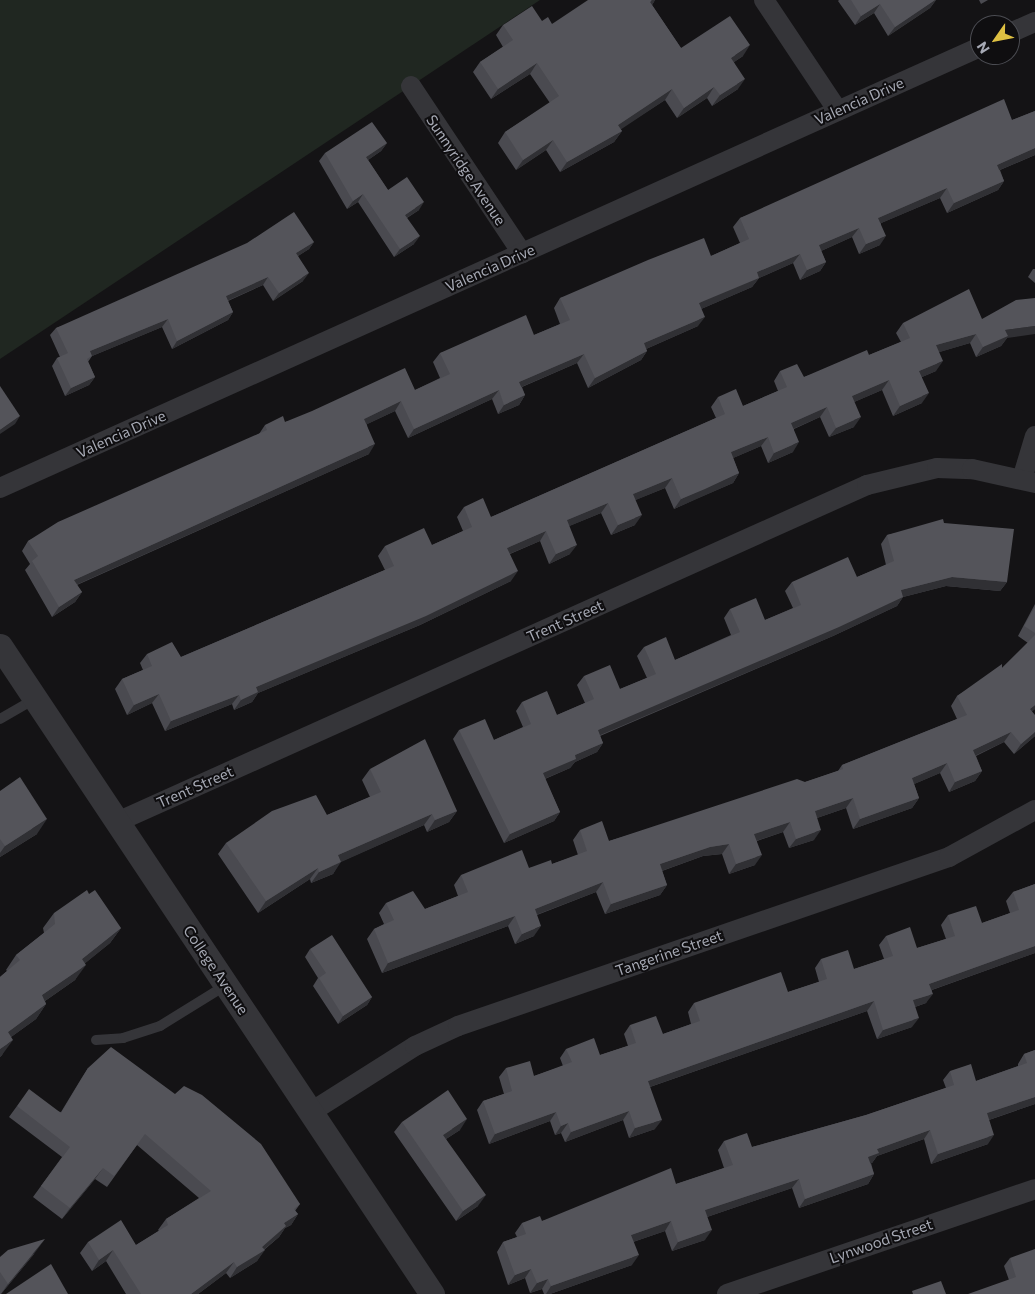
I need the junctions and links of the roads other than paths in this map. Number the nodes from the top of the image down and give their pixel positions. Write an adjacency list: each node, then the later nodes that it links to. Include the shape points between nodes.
1 (764, 0): 6 (street)
2 (1035, 22): 3 (street)
3 (1020, 29)
4 (970, 52): 6 (street, Valencia Drive)
5 (411, 86): 7 (street, Sunnyridge Avenue)
6 (838, 111): 7 (street, Valencia Drive)
7 (522, 253): 10 (street, Valencia Drive)
8 (1035, 436): 9 (street, Trent Street)
9 (1029, 481): 15 (street, Trent Street, via 972,468 937,468 868,485)
10 (0, 488)
11 (0, 646): 12 (street, College Avenue)
12 (35, 699): 13 (lane); 15 (street, College Avenue)
13 (0, 719)
14 (1035, 810): 18 (street, Tangerine Street, via 949,857 458,1026 415,1046)
15 (117, 822): 16 (street, College Avenue)
16 (226, 985): 17 (lane, via 160,1026 122,1038); 18 (street, College Avenue)
17 (96, 1040)
18 (311, 1112): 20 (street, College Avenue)
19 (1035, 1189): 21 (street, Lynwood Street)
20 (432, 1294)
21 (727, 1294)

